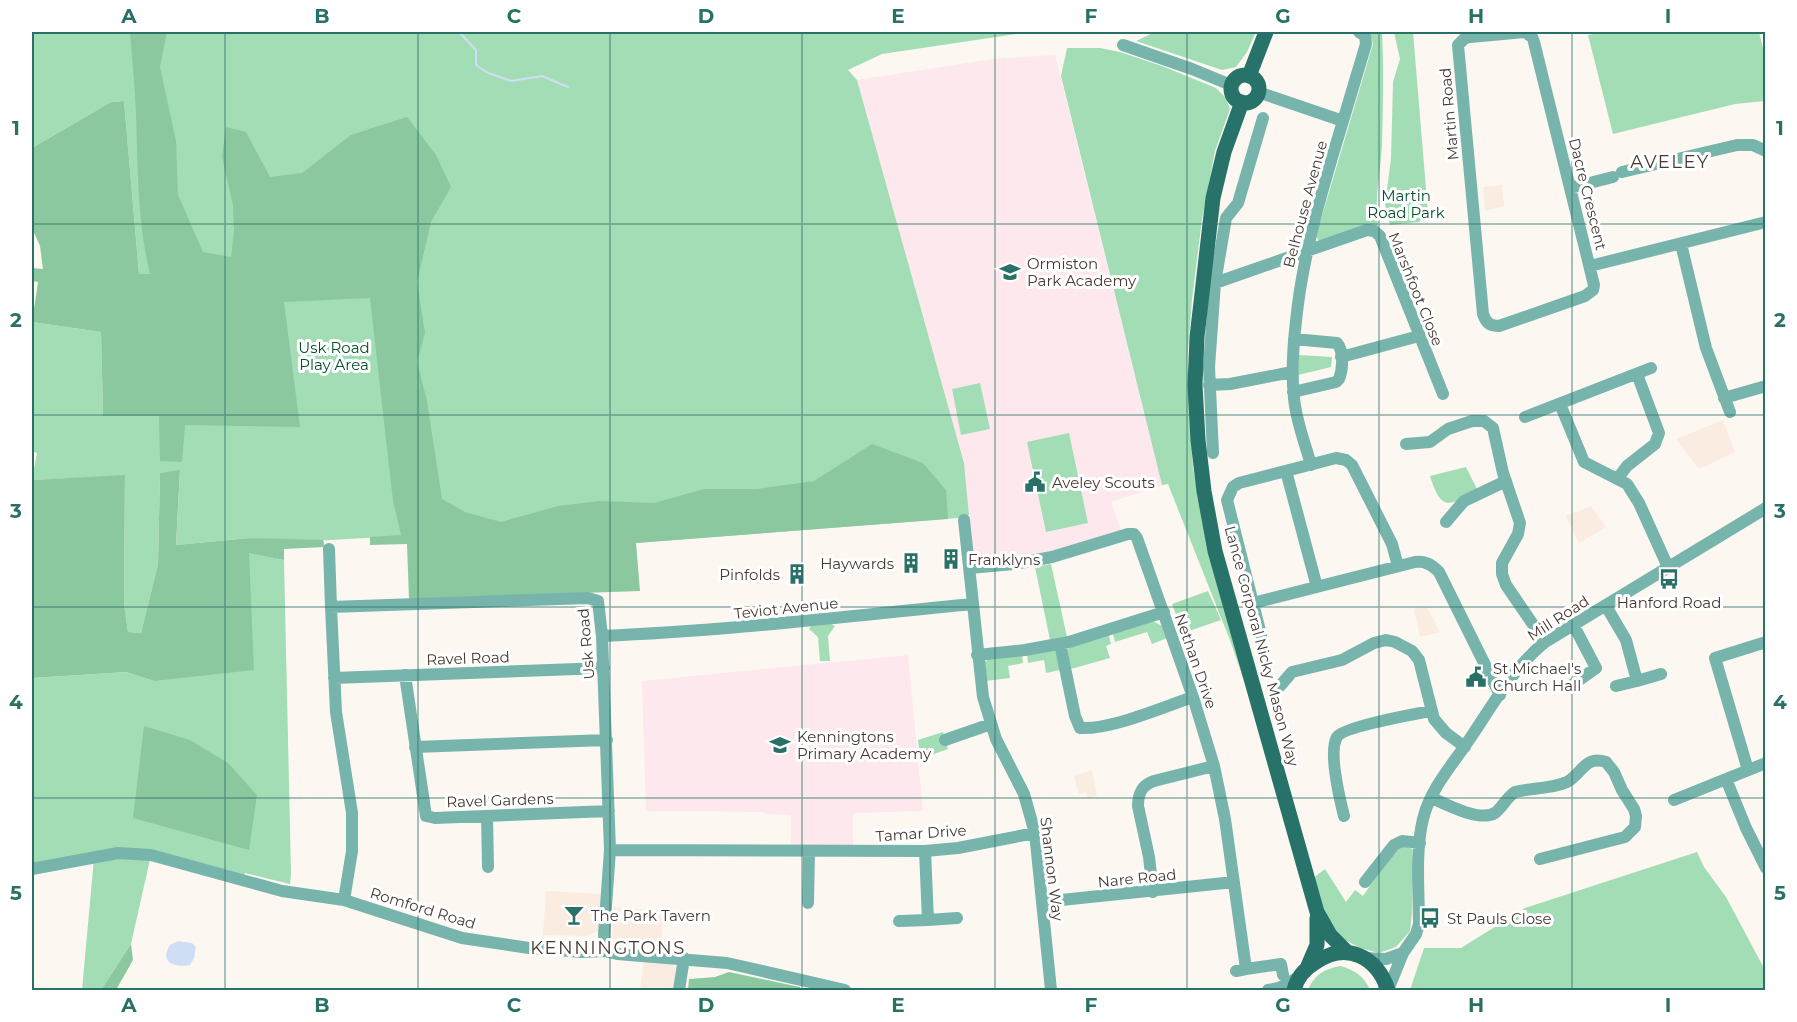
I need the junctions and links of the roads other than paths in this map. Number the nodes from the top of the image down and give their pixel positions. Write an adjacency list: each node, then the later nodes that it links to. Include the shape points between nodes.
1 (1266, 32): 5 (main road)
2 (1359, 32): 10 (street, Belhouse Avenue, via 1365,36 1366,44)
3 (1493, 33): 12 (street, Dacre Crescent, via 1525,32 1532,37); 18 (street, Martin Road, via 1465,38 1458,45 1483,314)
4 (1123, 45): 6 (street)
5 (1249, 76): 6 (main road, via 1236,78); 7 (main road, via 1258,84)
6 (1231, 86): 8 (main road, via 1234,98)
7 (1258, 92): 8 (main road, via 1254,99); 10 (street)
8 (1242, 102): 99 (main road, Lance Corporal Nicky Mason Way, via 1213,198 1197,337 1198,440 1215,551)
9 (1263, 118): 17 (street, via 1238,203 1226,218)
10 (1343, 121): 15 (street, Belhouse Avenue)
11 (1766, 151): 12 (street, via 1752,145 1737,145)
12 (1570, 188): 16 (street, Dacre Crescent)
13 (1766, 222): 14 (street)
14 (1681, 244): 16 (street); 29 (street, via 1706,348)
15 (1306, 252): 17 (street); 19 (street, Marshfoot Close, via 1367,230 1377,233); 20 (street, Belhouse Avenue)
16 (1590, 266): 18 (street, Dacre Crescent, via 1594,285 1589,294 1499,326)
17 (1215, 283): 25 (street)
18 (1489, 324)
19 (1419, 336): 21 (street); 28 (street, Marshfoot Close)
20 (1294, 339): 21 (street, via 1337,343); 23 (street, Belhouse Avenue)
21 (1341, 357): 27 (street, via 1339,379)
22 (1651, 368): 24 (street)
23 (1292, 372): 25 (street); 27 (street, Belhouse Avenue)
24 (1637, 374): 30 (street); 37 (street, via 1659,433 1654,444)
25 (1209, 385): 34 (street)
26 (1766, 386): 29 (street)
27 (1293, 392): 35 (street, Belhouse Avenue)
28 (1443, 394)
29 (1724, 398): 31 (street)
30 (1560, 404): 32 (street); 37 (street, via 1584,462)
31 (1730, 412)
32 (1525, 417)
33 (1406, 444): 38 (street, via 1430,442 1448,429 1484,421 1495,434)
34 (1213, 453)
35 (1311, 465): 36 (street); 43 (street, via 1336,458 1352,465 1392,544)
36 (1286, 471): 46 (street); 47 (street, via 1239,483 1228,494)
37 (1618, 478): 44 (street, via 1634,493)
38 (1506, 481): 41 (street, via 1468,499); 55 (street, via 1520,523 1502,563 1502,574)
39 (1766, 508): 44 (street, Mill Road)
40 (964, 520): 45 (street, Shannon Way)
41 (1446, 522)
42 (329, 549): 50 (street)
43 (1398, 566): 46 (street); 67 (street, via 1424,562 1439,572)
44 (1668, 567): 49 (street, Mill Road)
45 (969, 568): 48 (street, Shannon Way); 51 (street, Nethan Drive, via 1033,561 1134,534)
46 (1317, 587): 47 (street)
47 (1253, 603): 53 (street)
48 (973, 604): 54 (street, Teviot Avenue, via 689,632); 58 (street, Shannon Way)
49 (1606, 606): 52 (street, Mill Road); 63 (street, via 1622,630)
50 (331, 607): 54 (street, Usk Road, via 588,598 598,601 600,606); 62 (street)
51 (1164, 612): 57 (street); 68 (street, Nethan Drive)
52 (1573, 624): 55 (street, Mill Road); 64 (street, via 1596,668)
53 (1261, 635)
54 (602, 636): 59 (street, Usk Road)
55 (1545, 642): 67 (street, Mill Road)
56 (1766, 642): 77 (street, via 1715,658)
57 (1060, 644): 58 (street); 68 (street, via 1080,728 1126,719)
58 (977, 655): 70 (street, Shannon Way)
59 (604, 668): 61 (street, Ravel Road); 71 (street, Usk Road)
60 (1661, 674): 63 (street)
61 (405, 675): 62 (street, Ravel Road); 73 (street, Ravel Gardens)
62 (334, 678): 96 (street, via 338,732 352,813 352,851)
63 (1637, 681): 66 (street)
64 (1572, 685)
65 (1280, 686): 69 (street, via 1292,672 1342,660 1386,640 1404,646 1419,660)
66 (1616, 686)
67 (1500, 695): 74 (street, Mill Road)
68 (1193, 697): 76 (street, Nethan Drive)
69 (1431, 711): 74 (street, via 1440,727); 83 (street, via 1339,734 1334,748)
70 (991, 724): 72 (street); 84 (street, Shannon Way, via 1024,794)
71 (607, 740): 73 (street); 81 (street, Usk Road)
72 (945, 740)
73 (415, 747): 82 (street, Ravel Gardens, via 426,816)
74 (1464, 747): 79 (street, Mill Road)
75 (1766, 762): 77 (street)
76 (1214, 766): 93 (street, Nethan Drive); 95 (street, via 1154,781 1141,789 1138,806)
77 (1748, 770): 78 (street)
78 (1726, 779): 80 (street); 91 (street)
79 (1432, 798): 85 (street, Mill Road, via 1424,816); 89 (street, via 1473,814 1488,815 1498,811 1515,792 1566,782 1589,762 1606,762 1634,809 1635,827 1625,837)
80 (1674, 800)
81 (609, 811): 82 (street, Ravel Gardens); 86 (street, Usk Road)
82 (487, 816): 90 (street)
83 (1344, 816)
84 (1035, 833): 88 (street, Tamar Drive); 97 (street, Shannon Way)
85 (1420, 843): 94 (street, via 1394,845); 105 (street, Mill Road, via 1419,924)
86 (610, 850): 87 (street, Tamar Drive); 103 (street, Usk Road)
87 (809, 851): 88 (street, Tamar Drive); 98 (street)
88 (925, 851): 101 (street)
89 (1540, 859)
90 (488, 867)
91 (1766, 868)
92 (32, 869): 96 (street, Romford Road, via 135,853 282,891)
93 (1234, 882): 95 (street, Nare Road); 108 (street, Nethan Drive, via 1241,970 1281,964)
94 (1365, 882)
95 (1153, 892): 97 (street, Nare Road)
96 (344, 900): 103 (street, Romford Road, via 484,942 563,951)
97 (1042, 902): 112 (street, Shannon Way)
98 (808, 903)
99 (1317, 912): 104 (main road, Lance Corporal Nicky Mason Way, via 1330,935); 109 (main road, Lance Corporal Nicky Mason Way, via 1317,945)
100 (957, 918): 101 (street)
101 (928, 920): 102 (street)
102 (899, 921)
103 (605, 951): 106 (street, Romford Road)
104 (1347, 952): 107 (main road); 109 (main road, via 1324,956)
105 (1403, 953): 107 (street, via 1386,959); 114 (street, Mill Road)
106 (684, 958): 110 (street); 111 (street, Romford Road, via 754,968)
107 (1364, 958): 114 (main road, via 1377,968)
108 (1283, 975)
109 (1300, 978): 113 (street)
110 (679, 990)
111 (845, 990)
112 (1051, 990)
113 (1268, 990)
114 (1388, 990)

